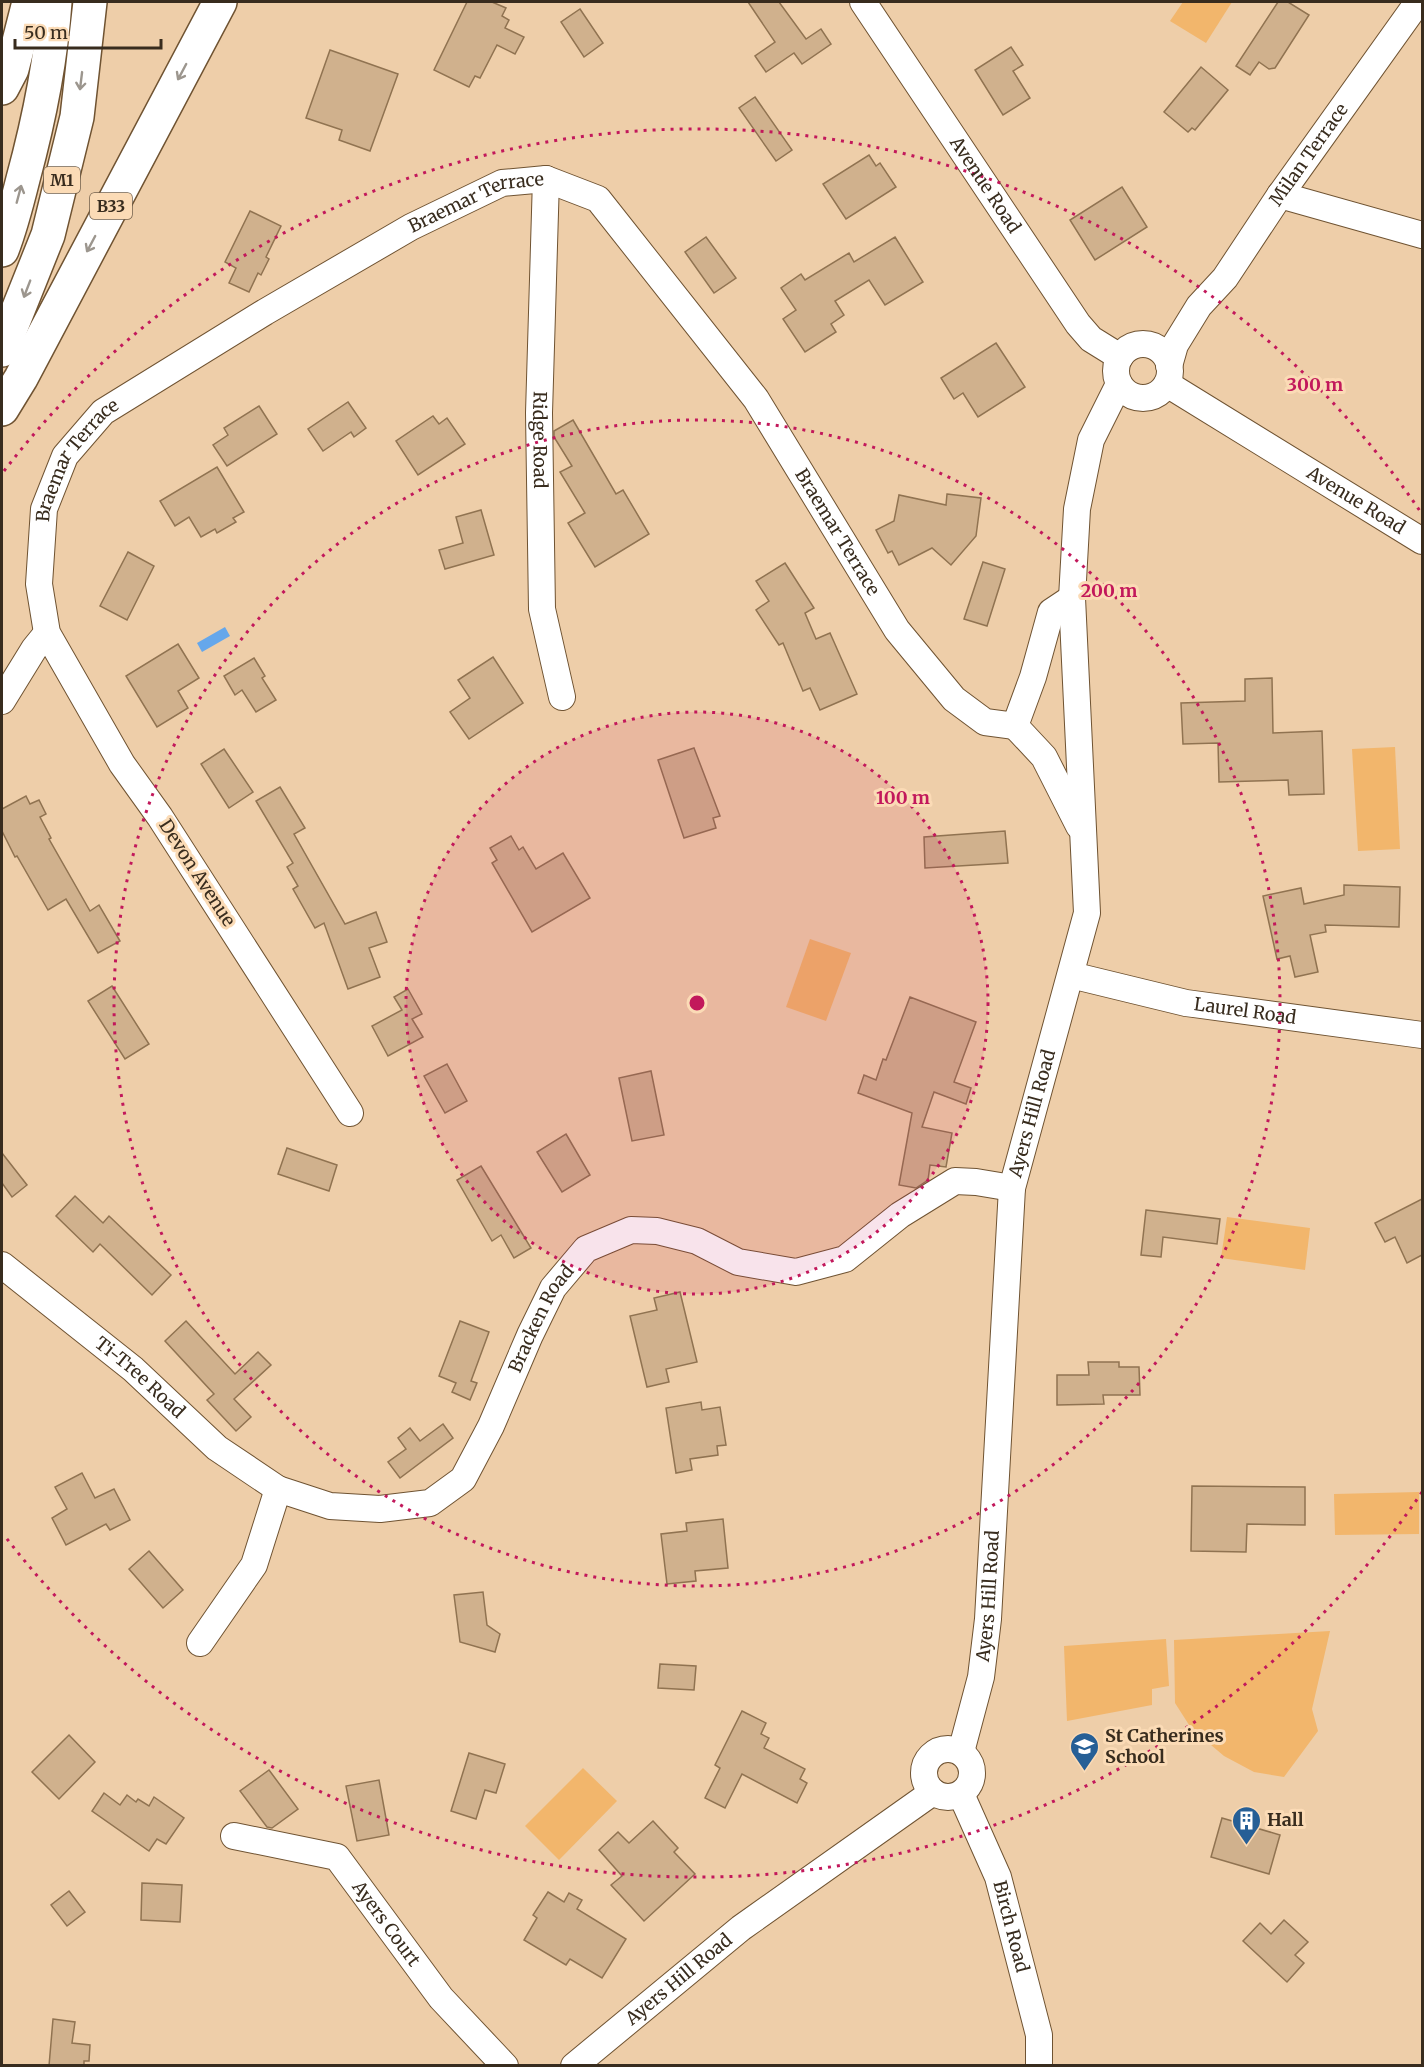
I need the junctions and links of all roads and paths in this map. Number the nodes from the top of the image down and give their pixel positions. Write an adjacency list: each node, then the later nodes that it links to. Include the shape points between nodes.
1 (29, 2): 7 (highway, via 12,69)
2 (55, 2): 11 (highway, M1, one-way to 2, via 38,124)
3 (90, 2): 14 (highway, M1, one-way to 14, via 77,117 48,235)
4 (220, 2): 19 (highway, B33, one-way to 19)
5 (863, 2): 15 (street, Avenue Road, via 1078,324 1091,339)
6 (1418, 2): 9 (street, Milan Terrace)
7 (2, 88)
8 (546, 179): 23 (street, Braemar Terrace, via 501,183 411,227 103,412 64,456 44,509 39,584); 24 (street, Ridge Road, via 538,413 542,609); 26 (street, Braemar Terrace, via 598,199 756,399 897,630 954,699 984,722)
9 (1280, 195): 10 (street); 12 (street, Milan Terrace, via 1225,278)
10 (1422, 235)
11 (2, 250)
12 (1199, 306): 13 (street, Milan Terrace); 16 (street, Milan Terrace, via 1175,345)
13 (1143, 344): 15 (street, via 1134,345); 16 (street, via 1160,350 1166,357)
14 (2, 350)
15 (1120, 357): 17 (street, via 1116,365)
16 (1168, 375): 18 (street, via 1161,392); 21 (street, Avenue Road)
17 (1119, 384): 18 (street, via 1134,397); 20 (street, Ayers Hill Road, via 1091,440)
18 (1143, 398): 20 (street, Ayers Hill Road, via 1117,421)
19 (2, 409)
20 (1083, 477): 22 (street, Ayers Hill Road, via 1077,509)
21 (1422, 541)
22 (1072, 598): 26 (street, via 1051,612); 27 (street, Ayers Hill Road)
23 (47, 633): 25 (street); 30 (street, Devon Avenue, via 122,764)
24 (562, 697)
25 (2, 701)
26 (1015, 726): 27 (street, via 1044,757)
27 (1083, 834): 28 (street, Ayers Hill Road, via 1087,913)
28 (1071, 975): 29 (street, Laurel Road, via 1186,1003); 31 (street, Ayers Hill Road)
29 (1422, 1035)
30 (350, 1113)
31 (1012, 1188): 33 (street, Bracken Road, via 955,1182 900,1215 845,1259 796,1272 738,1262 697,1241 657,1231 631,1230 586,1249 554,1288 463,1479 430,1503 380,1509 330,1506); 35 (street, Ayers Hill Road, via 988,1619 981,1677)
32 (2, 1265): 33 (street, Ti-Tree Road, via 133,1369 217,1448)
33 (278, 1489): 34 (street, via 254,1565)
34 (200, 1643)
35 (961, 1752): 36 (street, via 945,1749 931,1756 924,1770); 37 (street, via 972,1773)
36 (933, 1792): 37 (street, via 947,1797); 40 (street, Ayers Hill Road, via 741,1928)
37 (961, 1794): 41 (street, Birch Road, via 998,1877 1039,2035)
38 (234, 1836): 39 (street, Ayers Court, via 337,1857 441,1998)
39 (506, 2066)
40 (574, 2066)
41 (1039, 2066)

